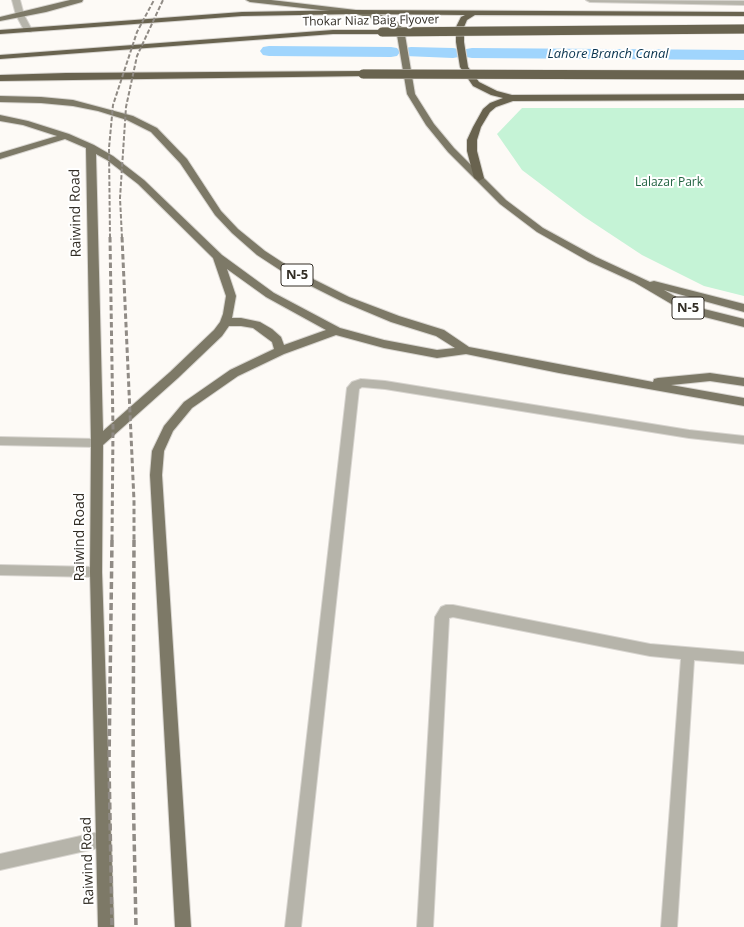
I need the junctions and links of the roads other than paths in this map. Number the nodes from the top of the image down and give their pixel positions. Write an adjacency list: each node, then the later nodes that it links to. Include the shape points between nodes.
1 (16, 0): 9 (street)
2 (79, 0): 9 (main road)
3 (250, 0): 6 (main road, N-5)
4 (590, 0): 5 (street)
5 (744, 3)
6 (356, 12): 7 (highway); 12 (highway, via 242,14); 24 (main road, N-5, bridge, via 382,18 397,26 401,35 411,94 430,125)
7 (473, 13): 8 (highway); 18 (highway, via 464,19 459,34 464,67 476,84)
8 (744, 14)
9 (20, 15): 10 (main road); 12 (street)
10 (0, 19)
11 (744, 29): 14 (highway, Thokar Niaz Baig Flyover, bridge, via 333,32)
12 (28, 30): 13 (highway)
13 (0, 32)
14 (0, 57)
15 (744, 74): 16 (highway, bridge, via 363,74)
16 (0, 78)
17 (744, 97): 18 (highway)
18 (512, 98): 24 (highway, via 493,105 477,126 472,140 472,151)
19 (0, 99): 31 (main road, N-5, via 73,103 130,118 154,130 184,161 235,232 261,253 287,270 345,299 440,333)
20 (0, 118): 21 (main road)
21 (66, 136): 22 (main road); 23 (main road)
22 (91, 147): 25 (main road, via 141,182); 38 (main road, Raiwind Road)
23 (0, 156)
24 (479, 178): 26 (main road, N-5, via 503,202 540,230 592,259)
25 (218, 257): 28 (main road, via 231,296); 30 (main road, via 270,295)
26 (638, 280): 27 (main road); 29 (main road, N-5, via 689,309)
27 (744, 308)
28 (225, 322): 32 (main road, via 256,325 276,340); 38 (main road, via 218,333 174,375)
29 (744, 323)
30 (336, 331): 31 (main road, via 384,344 437,354); 32 (main road)
31 (466, 350): 34 (main road, N-5)
32 (280, 351): 46 (main road, via 234,372 188,404 168,429 158,451 157,483)
33 (744, 382): 34 (main road, N-5, via 710,378)
34 (643, 383): 35 (main road)
35 (744, 402)
36 (744, 440): 47 (street, via 689,434 385,385 356,385)
37 (0, 441): 38 (street)
38 (97, 443): 40 (main road, Raiwind Road)
39 (0, 570): 40 (street)
40 (96, 572): 43 (main road, Raiwind Road)
41 (688, 654): 42 (street); 48 (street, via 650,650 446,611 442,617); 49 (street)
42 (744, 658)
43 (103, 839): 44 (street); 45 (main road, Raiwind Road)
44 (0, 862)
45 (106, 927)
46 (183, 927)
47 (293, 927)
48 (425, 927)
49 (669, 927)

